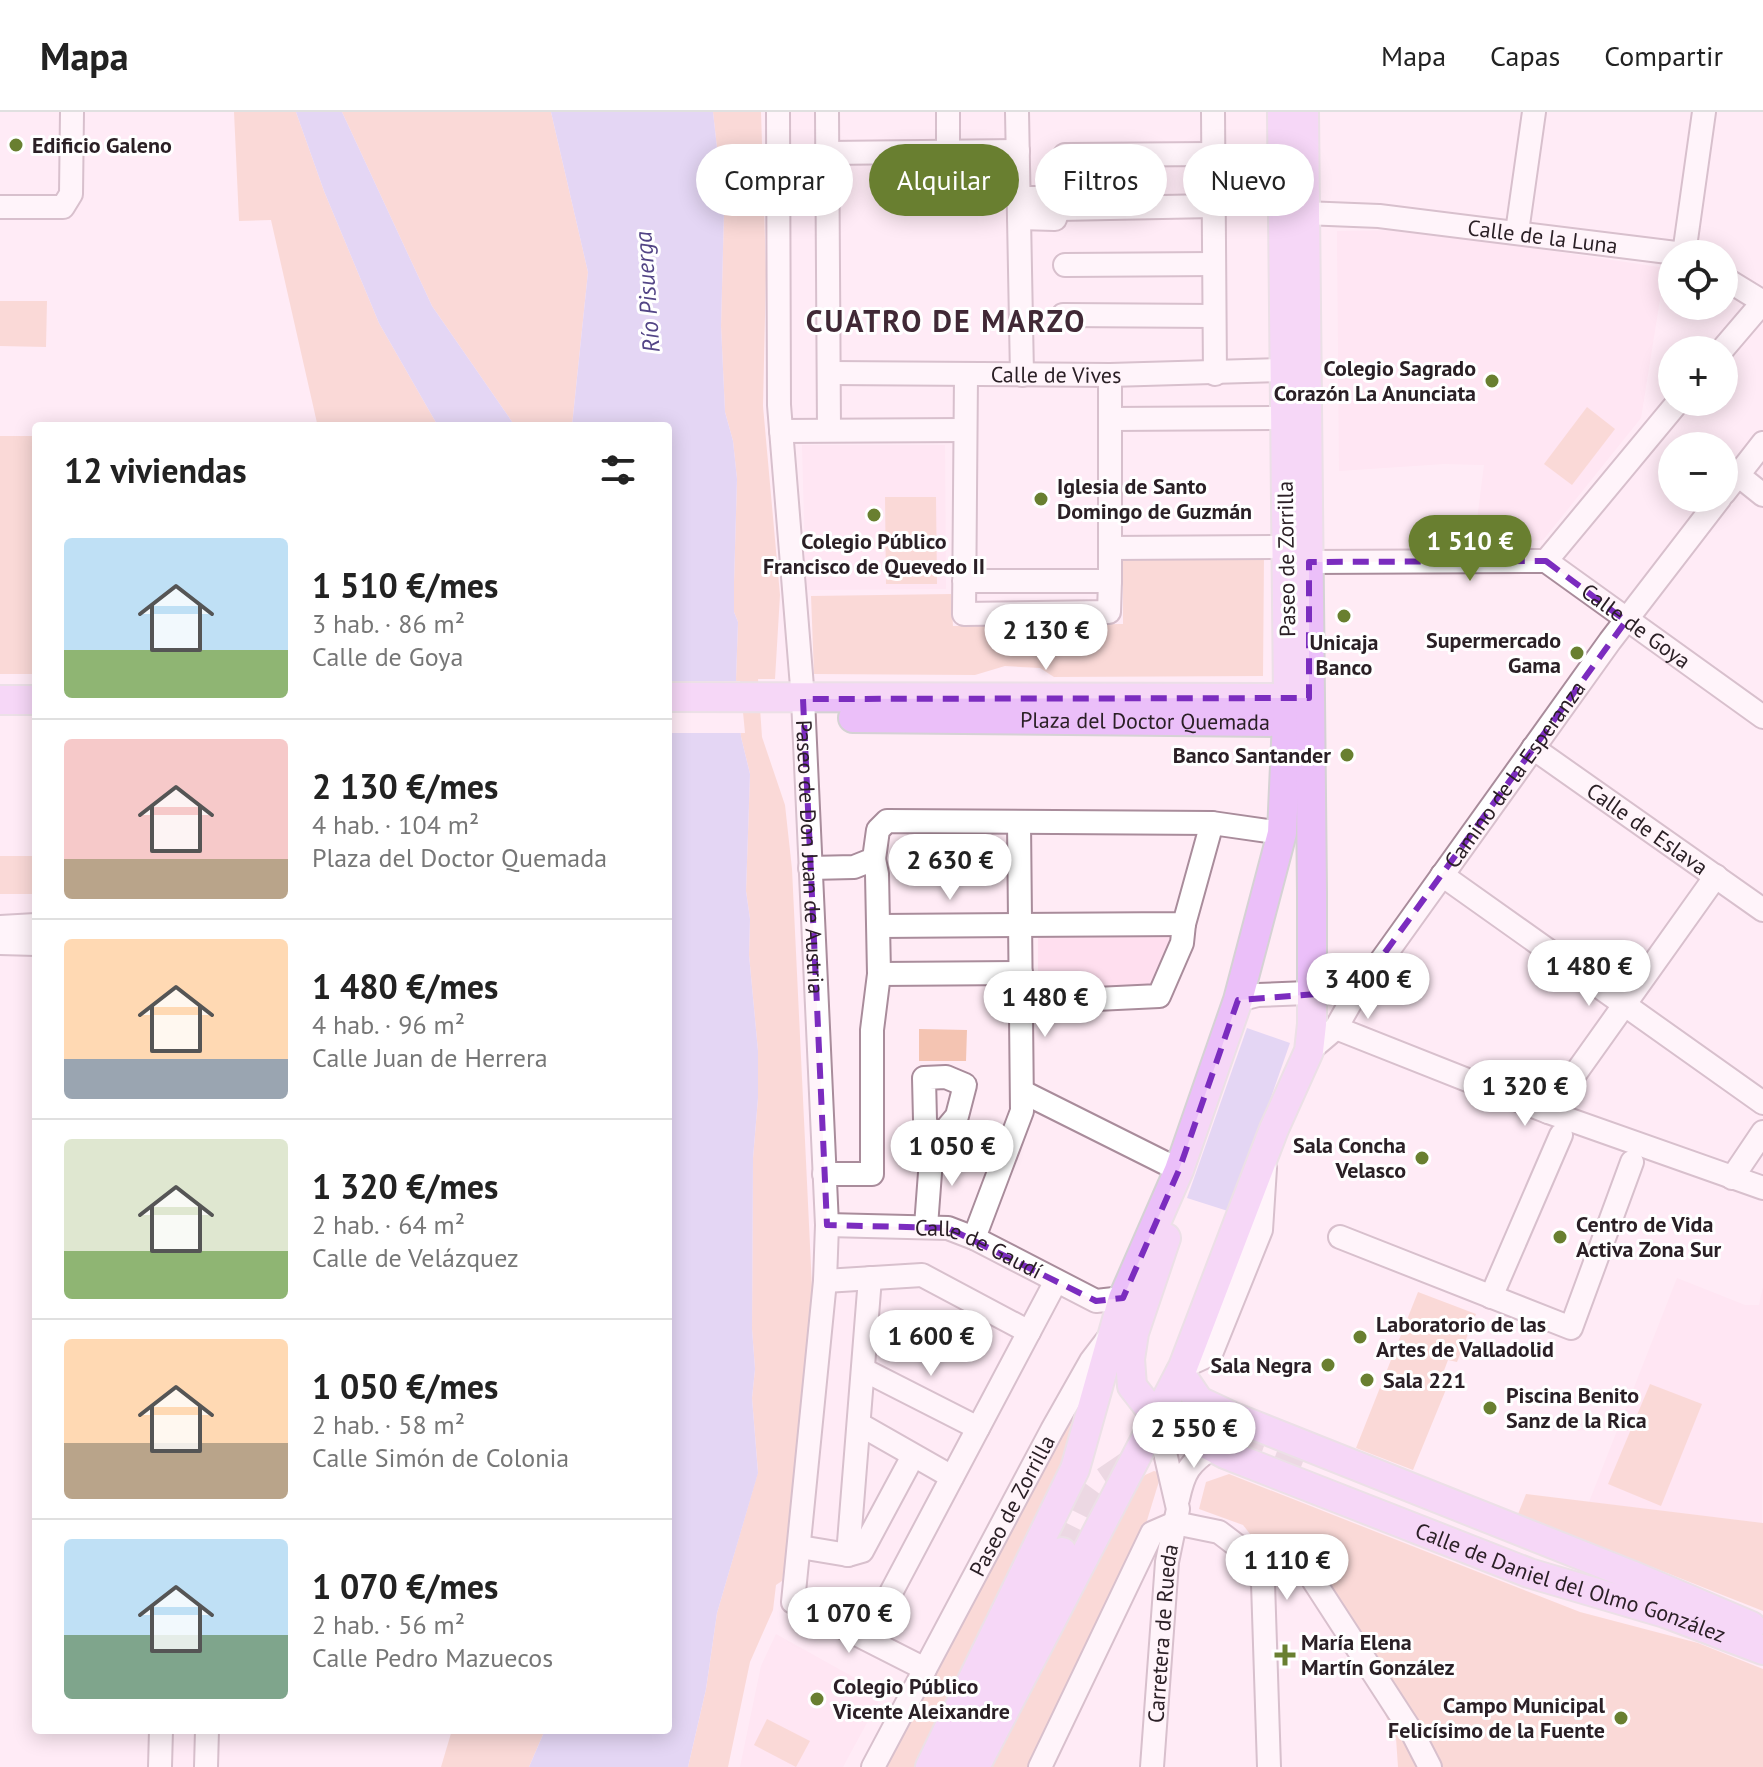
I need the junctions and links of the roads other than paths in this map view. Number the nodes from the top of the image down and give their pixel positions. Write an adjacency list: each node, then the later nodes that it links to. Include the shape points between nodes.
1 (72, 112): 16 (street, via 71,194 63,207)
2 (778, 112): 44 (street, Paseo de Don Juan de Austria)
3 (827, 112): 11 (street)
4 (948, 112): 12 (street)
5 (1017, 112): 13 (street)
6 (1213, 112): 14 (street)
7 (1282, 112): 33 (main road, Paseo de Zorrilla)
8 (1304, 112): 15 (main road, Paseo de Zorrilla)
9 (1534, 112): 23 (street)
10 (1704, 112): 24 (street)
11 (827, 144)
12 (948, 144)
13 (1018, 144)
14 (1214, 144)
15 (1304, 144)
16 (0, 207)
17 (1183, 207): 18 (street, via 1058,209 1055,198)
18 (1019, 208): 37 (street)
19 (1314, 213): 23 (street, Calle de la Luna)
20 (828, 216): 34 (street)
21 (1214, 216): 26 (street)
22 (1304, 216): 51 (main road, Paseo de Zorrilla)
23 (1517, 232): 25 (street, Calle de la Luna)
24 (1686, 240)
25 (1658, 251)
26 (1214, 264): 27 (street); 31 (street)
27 (1065, 265)
28 (1738, 287): 29 (street)
29 (1763, 302): 32 (street)
30 (1063, 315): 31 (street)
31 (1214, 316): 35 (street)
32 (1734, 336)
33 (1284, 370): 35 (street, Calle de Vives); 40 (main road, Paseo de Zorrilla)
34 (830, 373): 36 (street, Calle de Vives); 42 (street)
35 (1215, 374): 38 (street, Calle de Vives)
36 (966, 375): 37 (street, Calle de Vives); 43 (street)
37 (1022, 375): 38 (street, Calle de Vives)
38 (1110, 375): 41 (street)
39 (1666, 416): 52 (street)
40 (1284, 418): 41 (street); 51 (main road, Paseo de Zorrilla)
41 (1111, 419): 50 (street)
42 (829, 429): 43 (street); 44 (street)
43 (965, 430): 53 (street)
44 (781, 431): 60 (street, Paseo de Don Juan de Austria)
45 (1763, 443): 46 (street)
46 (1738, 475)
47 (1738, 486): 48 (street)
48 (1763, 495)
49 (1709, 512): 55 (street, Camino de la Esperanza)
50 (1110, 548): 51 (street); 54 (street)
51 (1298, 555): 52 (street); 61 (main road, Paseo de Zorrilla)
52 (1546, 561): 55 (street, Calle de Goya)
53 (964, 581): 54 (street); 54 (street, via 964,614 1109,612)
54 (1110, 581)
55 (1626, 621): 63 (street, Calle de Goya); 64 (street, Camino de la Esperanza)
56 (672, 697): 59 (main road)
57 (0, 700): 58 (main road)
58 (32, 700)
59 (770, 708): 60 (main road, Plaza del Doctor Quemada); 62 (main road)
60 (804, 708): 61 (main road, Plaza del Doctor Quemada); 69 (street, Paseo de Don Juan de Austria)
61 (1294, 710): 67 (main road, Paseo de Zorrilla); 85 (main road, Paseo de Zorrilla)
62 (672, 717)
63 (1763, 717)
64 (1533, 748): 70 (street, Camino de la Esperanza); 71 (street, Calle de Eslava)
65 (1019, 823): 66 (street); 68 (street, via 887,821 878,830); 77 (street)
66 (1212, 823): 67 (street); 75 (street)
67 (1282, 833): 86 (main road, Paseo de Zorrilla)
68 (874, 859): 69 (street, via 854,867); 78 (street)
69 (810, 868): 100 (street, Paseo de Don Juan de Austria)
70 (1442, 875): 84 (street, Camino de la Esperanza); 88 (street)
71 (1716, 876): 72 (street, Calle de Eslava); 88 (street)
72 (1763, 910)
73 (0, 917): 74 (street)
74 (32, 918)
75 (1184, 924): 77 (street); 87 (street, via 1182,943 1159,996)
76 (32, 925): 79 (street)
77 (1020, 925): 78 (street); 82 (street)
78 (879, 926): 83 (street)
79 (0, 927)
80 (0, 943): 81 (street)
81 (32, 944)
82 (1021, 973): 83 (street); 92 (street)
83 (879, 974): 100 (street, via 872,1030 872,1174)
84 (1357, 991): 85 (street); 89 (street, Camino de la Esperanza)
85 (1312, 994): 86 (street); 90 (main road, Paseo de Zorrilla)
86 (1238, 1000): 91 (main road, Paseo de Zorrilla)
87 (1054, 1001)
88 (1626, 1006): 93 (street); 94 (street)
89 (1336, 1028): 90 (street, Camino de la Esperanza); 94 (street)
90 (1309, 1051): 115 (main road, Paseo de Zorrilla)
91 (1209, 1084): 99 (main road, Paseo de Zorrilla); 116 (main road, Paseo de Zorrilla, via 1211,1107 1134,1333 1132,1386)
92 (1023, 1092): 99 (street); 106 (street, via 1022,1111)
93 (1763, 1103)
94 (1548, 1112): 101 (street)
95 (1763, 1132): 101 (street)
96 (1561, 1135): 110 (street)
97 (932, 1146): 104 (street)
98 (1632, 1162): 110 (street, via 1571,1328)
99 (1179, 1170): 111 (main road, Paseo de Zorrilla)
100 (824, 1174): 103 (street, Paseo de Don Juan de Austria)
101 (1732, 1178): 102 (street)
102 (1763, 1188)
103 (827, 1225): 104 (street, Calle de Gaudí); 108 (street, Paseo de Don Juan de Austria)
104 (926, 1226): 106 (street, Calle de Gaudí)
105 (1340, 1237): 110 (street)
106 (974, 1238): 109 (street, Calle de Gaudí)
107 (870, 1278): 108 (street); 112 (street, via 922,1275); 114 (street)
108 (825, 1281): 125 (street, Paseo de Don Juan de Austria)
109 (1056, 1281): 111 (street, Calle de Gaudí, via 1096,1301); 112 (street)
110 (1491, 1297)
111 (1123, 1298): 113 (main road, Paseo de Zorrilla)
112 (1029, 1332): 118 (street)
113 (1112, 1332): 135 (street, Paseo de Zorrilla, via 1052,1430); 141 (main road, Paseo de Zorrilla, via 1075,1469)
114 (864, 1370): 117 (street); 118 (street)
115 (1181, 1370): 116 (main road, Paseo de Zorrilla); 131 (main road, Calle de Daniel del Olmo González, via 1199,1401 1231,1416)
116 (1157, 1418): 119 (main road, Calle de Daniel del Olmo González); 123 (street, Carretera de Rueda); 143 (main road, Paseo de Zorrilla)
117 (859, 1424): 120 (street); 127 (street)
118 (978, 1428): 122 (street)
119 (1213, 1447): 123 (street, Carretera de Rueda, via 1183,1474); 134 (main road, Calle de Daniel del Olmo González, via 1529,1573 1665,1613)
120 (913, 1456): 122 (street); 127 (street, via 862,1551)
121 (1305, 1467): 131 (main road, via 1531,1557 1689,1608)
122 (952, 1477): 133 (street)
123 (1178, 1500): 124 (street, Carretera de Rueda)
124 (1175, 1523): 128 (street, Carretera de Rueda); 130 (street, via 1152,1533); 146 (street, via 1219,1532 1244,1551 1263,1583)
125 (800, 1547): 127 (street); 133 (street, Paseo de Don Juan de Austria, via 793,1602)
126 (1062, 1552): 142 (main road)
127 (848, 1555)
128 (1167, 1562): 130 (street); 145 (street, Carretera de Rueda)
129 (1306, 1569): 147 (street)
130 (1129, 1578): 144 (street)
131 (1718, 1612): 132 (main road, Calle de Daniel del Olmo González)
132 (1763, 1630)
133 (867, 1638): 135 (street)
134 (1763, 1650)
135 (925, 1669): 140 (street, Paseo de Zorrilla)
136 (161, 1734): 138 (street)
137 (207, 1734): 139 (street)
138 (160, 1767)
139 (206, 1767)
140 (873, 1767)
141 (930, 1767)
142 (952, 1767)
143 (975, 1767)
144 (1040, 1767)
145 (1152, 1767)
146 (1269, 1767)
147 (1430, 1767)

